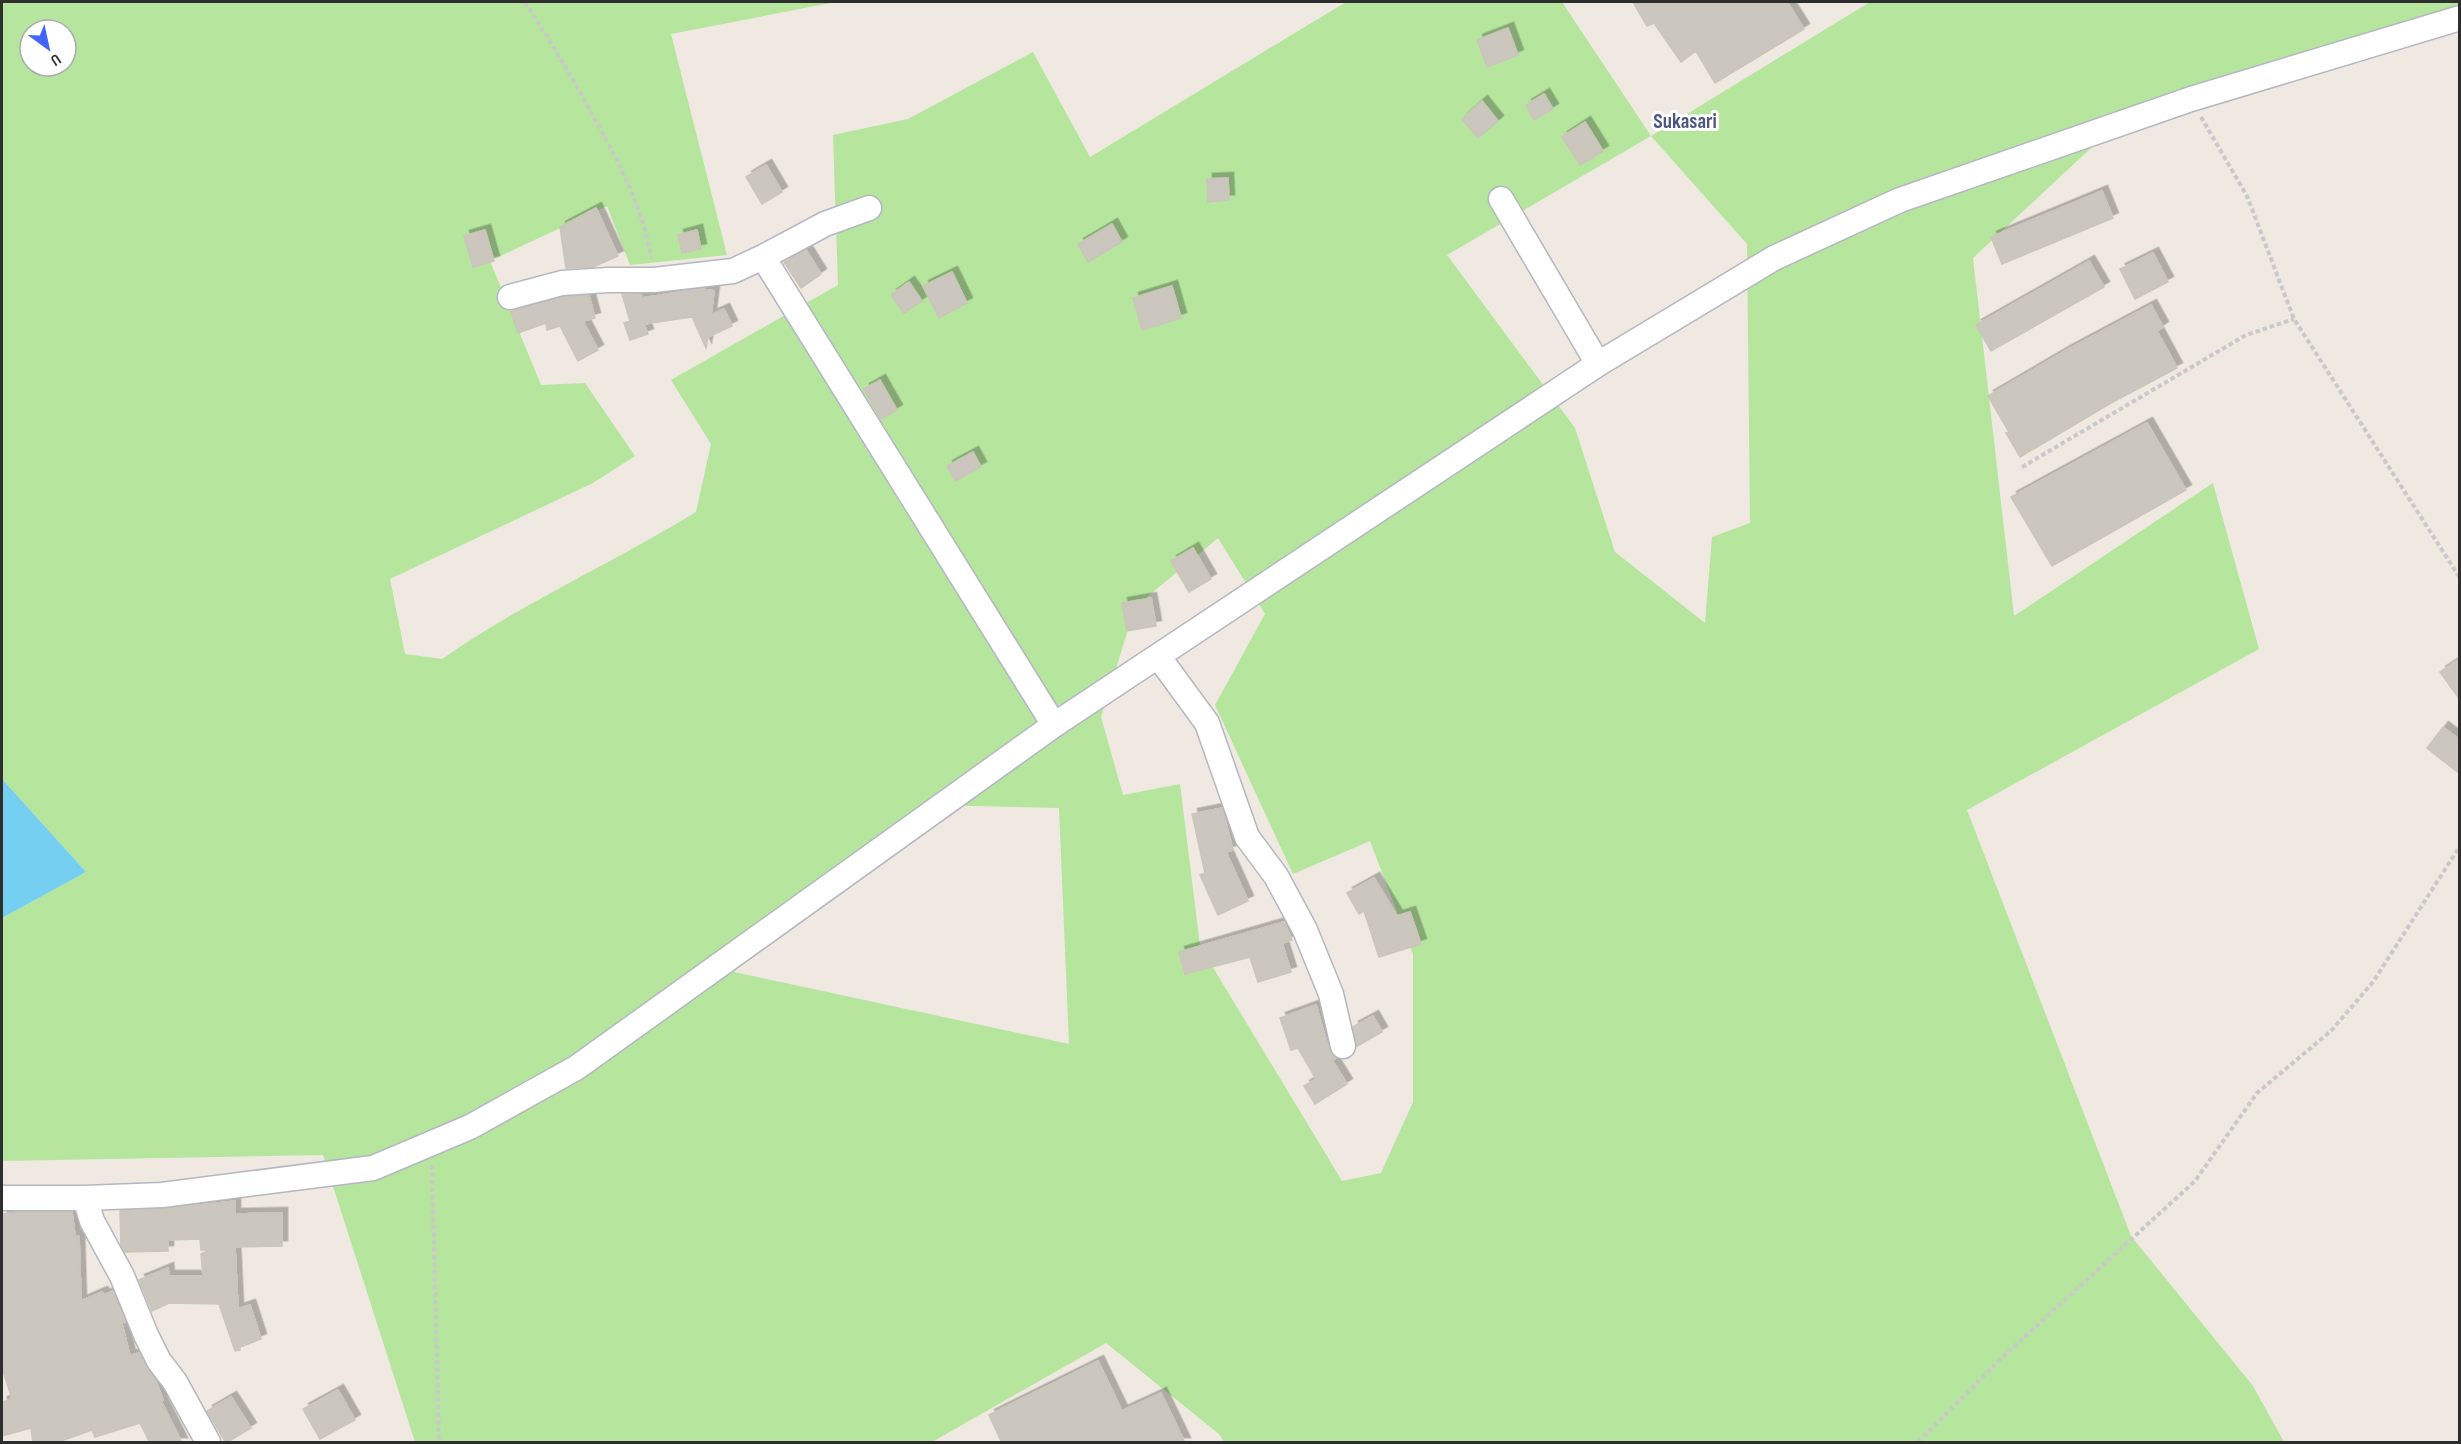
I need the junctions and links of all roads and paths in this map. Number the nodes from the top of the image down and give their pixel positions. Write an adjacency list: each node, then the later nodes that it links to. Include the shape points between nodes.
1 (525, 2): 7 (path, via 565,64 624,172 646,227)
2 (2460, 18): 3 (street)
3 (2191, 99): 9 (path, via 2247,196); 10 (street, via 1900,200 1774,258)
4 (1501, 199): 10 (street)
5 (869, 208): 6 (street, via 825,224)
6 (763, 257): 7 (street, via 733,271); 14 (street)
7 (654, 280): 8 (street, via 562,284)
8 (510, 297)
9 (2294, 319): 11 (path, via 2246,335); 12 (path)
10 (1598, 364): 13 (street)
11 (2022, 467)
12 (2460, 578)
13 (1158, 656): 14 (street); 16 (street, via 1207,723 1247,837 1276,876 1305,930 1331,994)
14 (1054, 725): 17 (street, via 576,1068 470,1127)
15 (2460, 846): 22 (path, via 2373,982 2331,1031 2257,1093 2195,1181 2009,1351)
16 (1343, 1046)
17 (432, 1143): 19 (street, via 373,1168 162,1195); 21 (path)
18 (2, 1198): 19 (street)
19 (85, 1198): 20 (street, via 154,1353 175,1382)
20 (208, 1443)
21 (439, 1443)
22 (1918, 1443)

